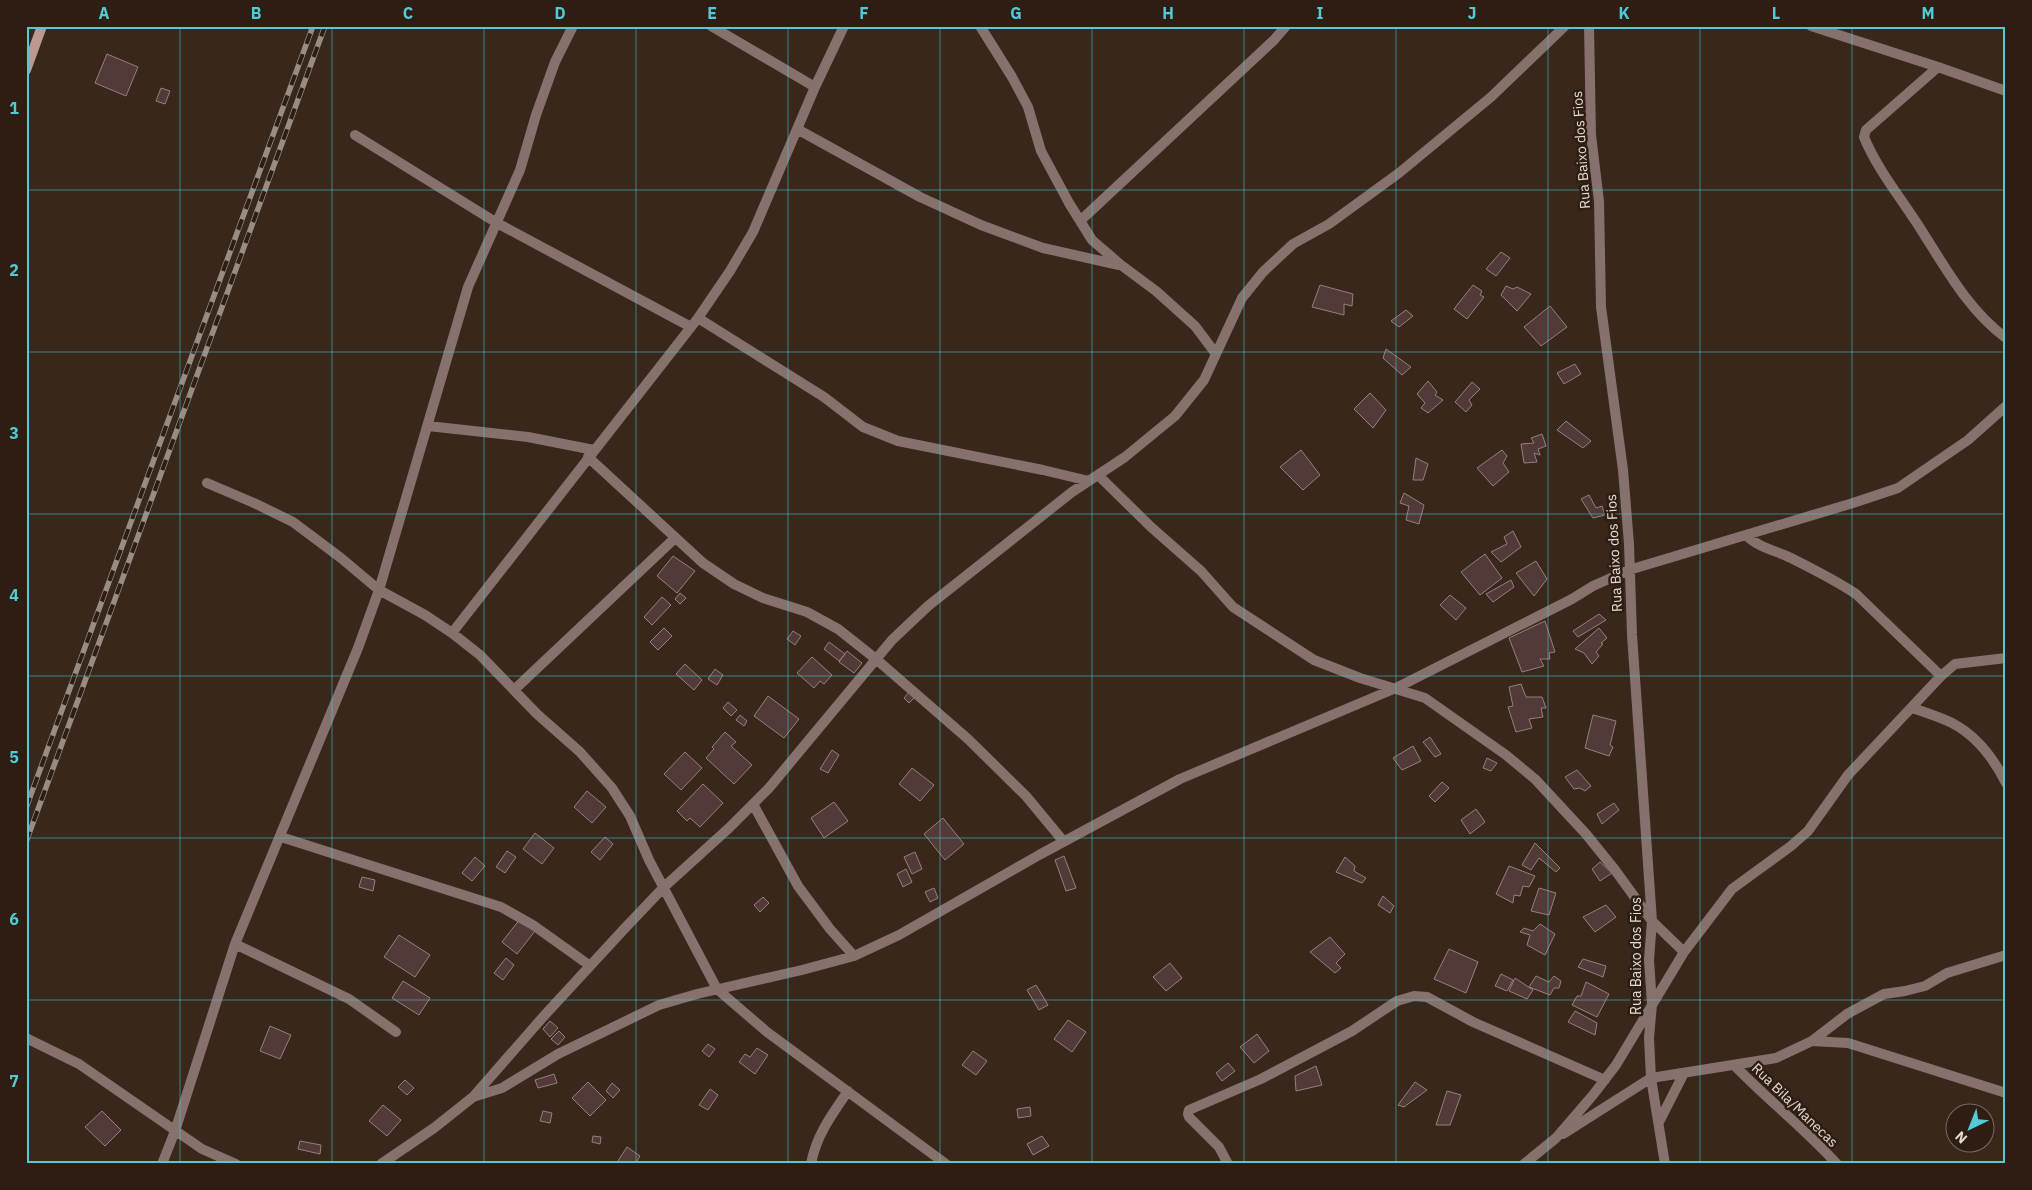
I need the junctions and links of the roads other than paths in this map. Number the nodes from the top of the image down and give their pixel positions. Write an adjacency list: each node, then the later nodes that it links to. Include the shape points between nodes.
1 (42, 26): 11 (street)
2 (573, 26): 17 (street, via 555,62 520,170)
3 (711, 26): 12 (street)
4 (844, 26): 12 (street)
5 (980, 26): 16 (street, via 1028,108 1041,151)
6 (1286, 26): 16 (street)
7 (1565, 26): 22 (street, via 1491,97 1329,224 1294,244 1263,272 1242,298)
8 (1589, 26): 30 (street, Rua Baixo dos Fios, via 1591,135 1599,201 1602,307 1623,470)
9 (1811, 26): 10 (street)
10 (1938, 67): 13 (street); 21 (street, via 1866,130 1864,137 1891,185 1969,303 1988,325)
11 (26, 70)
12 (815, 86): 14 (street)
13 (2006, 91)
14 (797, 130): 18 (street, via 920,197 981,225 1043,248); 19 (street, via 753,232)
15 (355, 135): 17 (street)
16 (1080, 221): 18 (street, via 1092,240)
17 (497, 223): 20 (street); 24 (street, via 468,288)
18 (1121, 265): 22 (street, via 1195,326)
19 (698, 318): 20 (street); 26 (street, via 802,383 863,427 898,441)
20 (691, 327): 25 (street)
21 (2006, 338)
22 (1216, 354): 26 (street, via 1204,380 1175,416 1125,457)
23 (2006, 406): 28 (street, via 1968,440 1898,488)
24 (428, 426): 25 (street, via 528,437); 31 (street)
25 (591, 454): 29 (street); 32 (street)
26 (1093, 478): 34 (street, via 928,606); 36 (street, via 1200,571 1233,607 1314,660)
27 (207, 483): 31 (street, via 293,522)
28 (1746, 535): 30 (street); 35 (street, via 1751,541 1793,559 1856,594)
29 (675, 538): 34 (street, via 734,584 807,612 838,629); 37 (street)
30 (1630, 570): 36 (street); 44 (street, Rua Baixo dos Fios)
31 (379, 590): 32 (street); 41 (street)
32 (452, 633): 37 (street, via 480,655)
33 (2006, 658): 35 (street, via 1955,664)
34 (876, 659): 40 (street); 42 (street, via 968,739 1026,796)
35 (1941, 676): 38 (street)
36 (1396, 688): 42 (street, via 1180,779); 44 (street, via 1425,698 1459,720 1535,779 1598,848)
37 (514, 690): 43 (street, via 580,752 612,788 630,816)
38 (1913, 708): 39 (street, via 1965,731 1996,764); 46 (street, via 1848,775 1808,832 1732,889)
39 (2006, 783)
40 (753, 804): 43 (street); 48 (street, via 798,886)
41 (280, 837): 45 (street); 49 (street, via 501,907 533,925)
42 (1064, 842): 48 (street, via 899,935)
43 (664, 888): 49 (street); 50 (street)
44 (1652, 921): 46 (street); 51 (street, Rua Baixo dos Fios, via 1649,960)
45 (235, 944): 52 (street, via 349,999); 63 (street)
46 (1684, 952): 51 (street)
47 (2006, 955): 54 (street, via 1947,973 1925,986 1884,994 1848,1014)
48 (854, 956): 50 (street)
49 (589, 965): 61 (street)
50 (717, 989): 59 (street, via 767,1032); 61 (street, via 659,1005 558,1054 502,1088)
51 (1652, 1004): 57 (street, Rua Baixo dos Fios, via 1649,1038); 58 (street)
52 (396, 1032)
53 (26, 1038): 63 (street, via 79,1064)
54 (1812, 1040): 55 (street, via 1776,1058); 60 (street, via 1848,1043)
55 (1735, 1066): 56 (street); 73 (street, Rua Bila/Manecas)
56 (1684, 1073): 57 (street); 62 (street)
57 (1651, 1078): 62 (street, Rua Baixo dos Fios); 64 (street)
58 (1604, 1080): 64 (street); 70 (street, via 1473,1022 1427,997 1405,998 1352,1031 1262,1079 1189,1110 1189,1117 1219,1147)
59 (848, 1091): 68 (street, via 820,1132); 69 (street)
60 (2006, 1093)
61 (473, 1097): 67 (street)
62 (1660, 1122): 72 (street)
63 (175, 1131): 65 (street); 66 (street, via 202,1149)
64 (1556, 1138): 71 (street)
65 (162, 1164)
66 (236, 1164)
67 (381, 1164)
68 (811, 1164)
69 (946, 1164)
70 (1228, 1164)
71 (1524, 1164)
72 (1665, 1164)
73 (1837, 1164)

